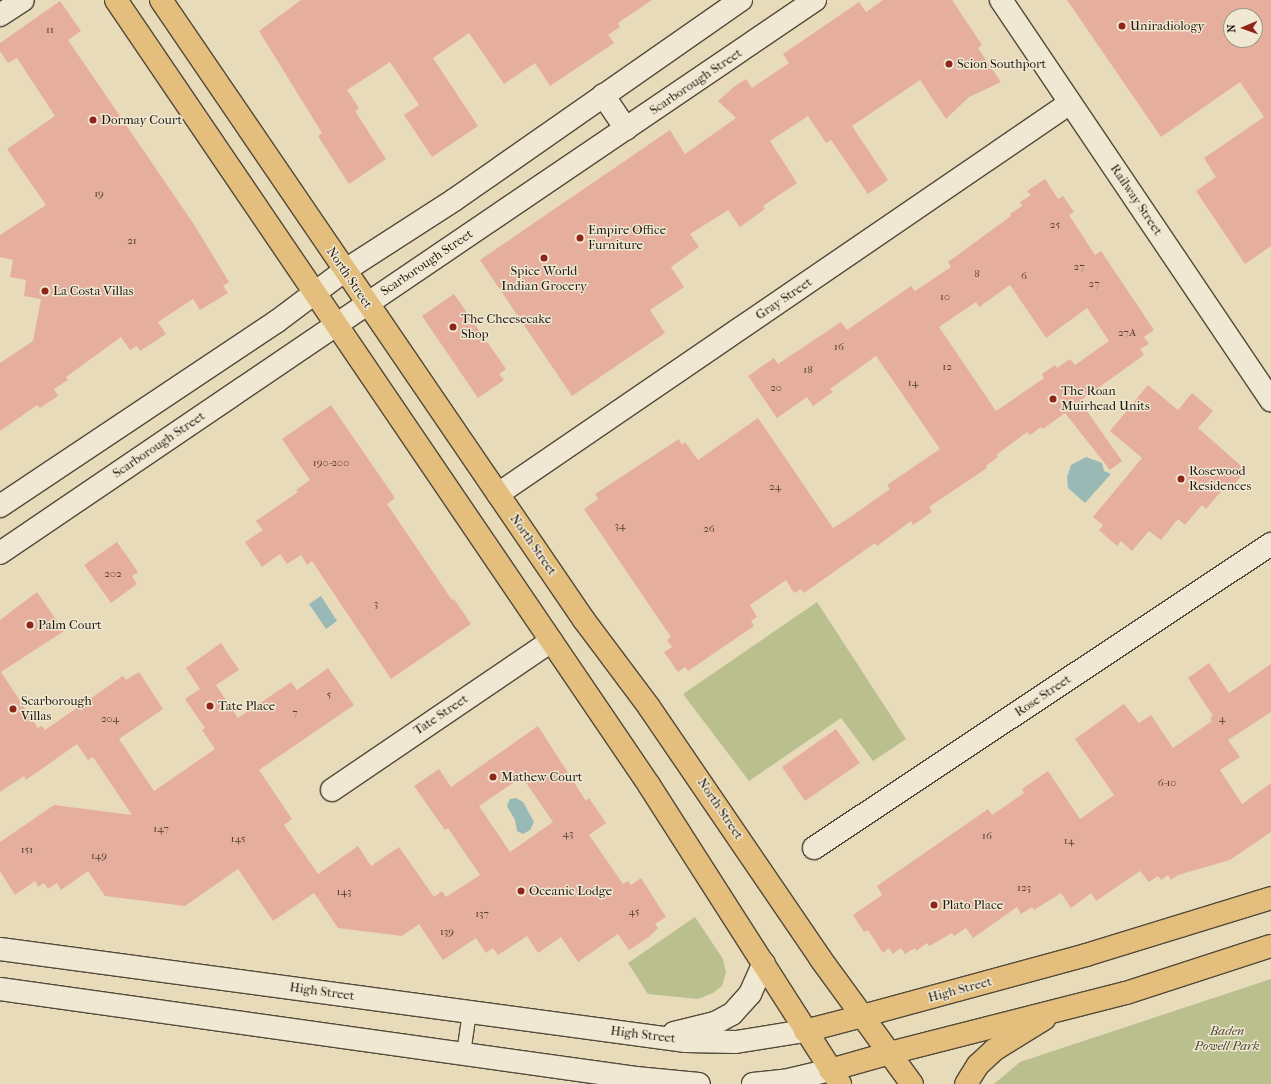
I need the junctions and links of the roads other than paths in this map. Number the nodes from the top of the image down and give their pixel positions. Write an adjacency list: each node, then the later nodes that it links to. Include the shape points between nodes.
1 (23, 0): 7 (main road)
2 (116, 0): 12 (main road)
3 (161, 0): 11 (main road, North Street)
4 (741, 0): 8 (main road)
5 (815, 0): 10 (main road, Scarborough Street)
6 (1001, 0): 9 (main road, Railway Street)
7 (0, 15)
8 (603, 95): 10 (main road); 11 (main road, via 454,200)
9 (1070, 103): 15 (main road, Railway Street); 16 (main road, Gray Street)
10 (626, 129): 13 (main road, Scarborough Street)
11 (344, 271): 12 (main road); 13 (main road, North Street)
12 (314, 293): 14 (main road); 17 (main road)
13 (367, 304): 14 (main road, Scarborough Street); 16 (main road, North Street)
14 (335, 325): 19 (main road, Scarborough Street); 20 (main road)
15 (1271, 400)
16 (498, 494): 30 (main road, North Street, via 584,620 650,707)
17 (0, 506)
18 (1271, 544): 22 (main road, Rose Street)
19 (2, 548)
20 (551, 641): 21 (main road, Tate Street); 26 (main road, via 649,785)
21 (332, 790)
22 (814, 848)
23 (1271, 898): 30 (main road, High Street, via 1086,955)
24 (1271, 946): 28 (main road, via 1126,993)
25 (0, 949): 29 (main road, High Street)
26 (764, 963): 31 (main road); 32 (main road, via 750,994 732,1014 715,1023)
27 (0, 989): 33 (main road)
28 (1059, 1009): 34 (main road); 39 (main road, via 994,1050 978,1065)
29 (469, 1012): 32 (main road, High Street); 33 (lane)
30 (862, 1016): 31 (main road, High Street); 34 (main road, North Street)
31 (805, 1032): 32 (main road, High Street, via 736,1042); 35 (main road)
32 (658, 1037)
33 (463, 1053): 36 (main road, via 636,1078)
34 (890, 1053): 35 (main road); 38 (main road, North Street)
35 (835, 1077): 37 (main road)
36 (699, 1084)
37 (753, 1084)
38 (912, 1084)
39 (966, 1084)

